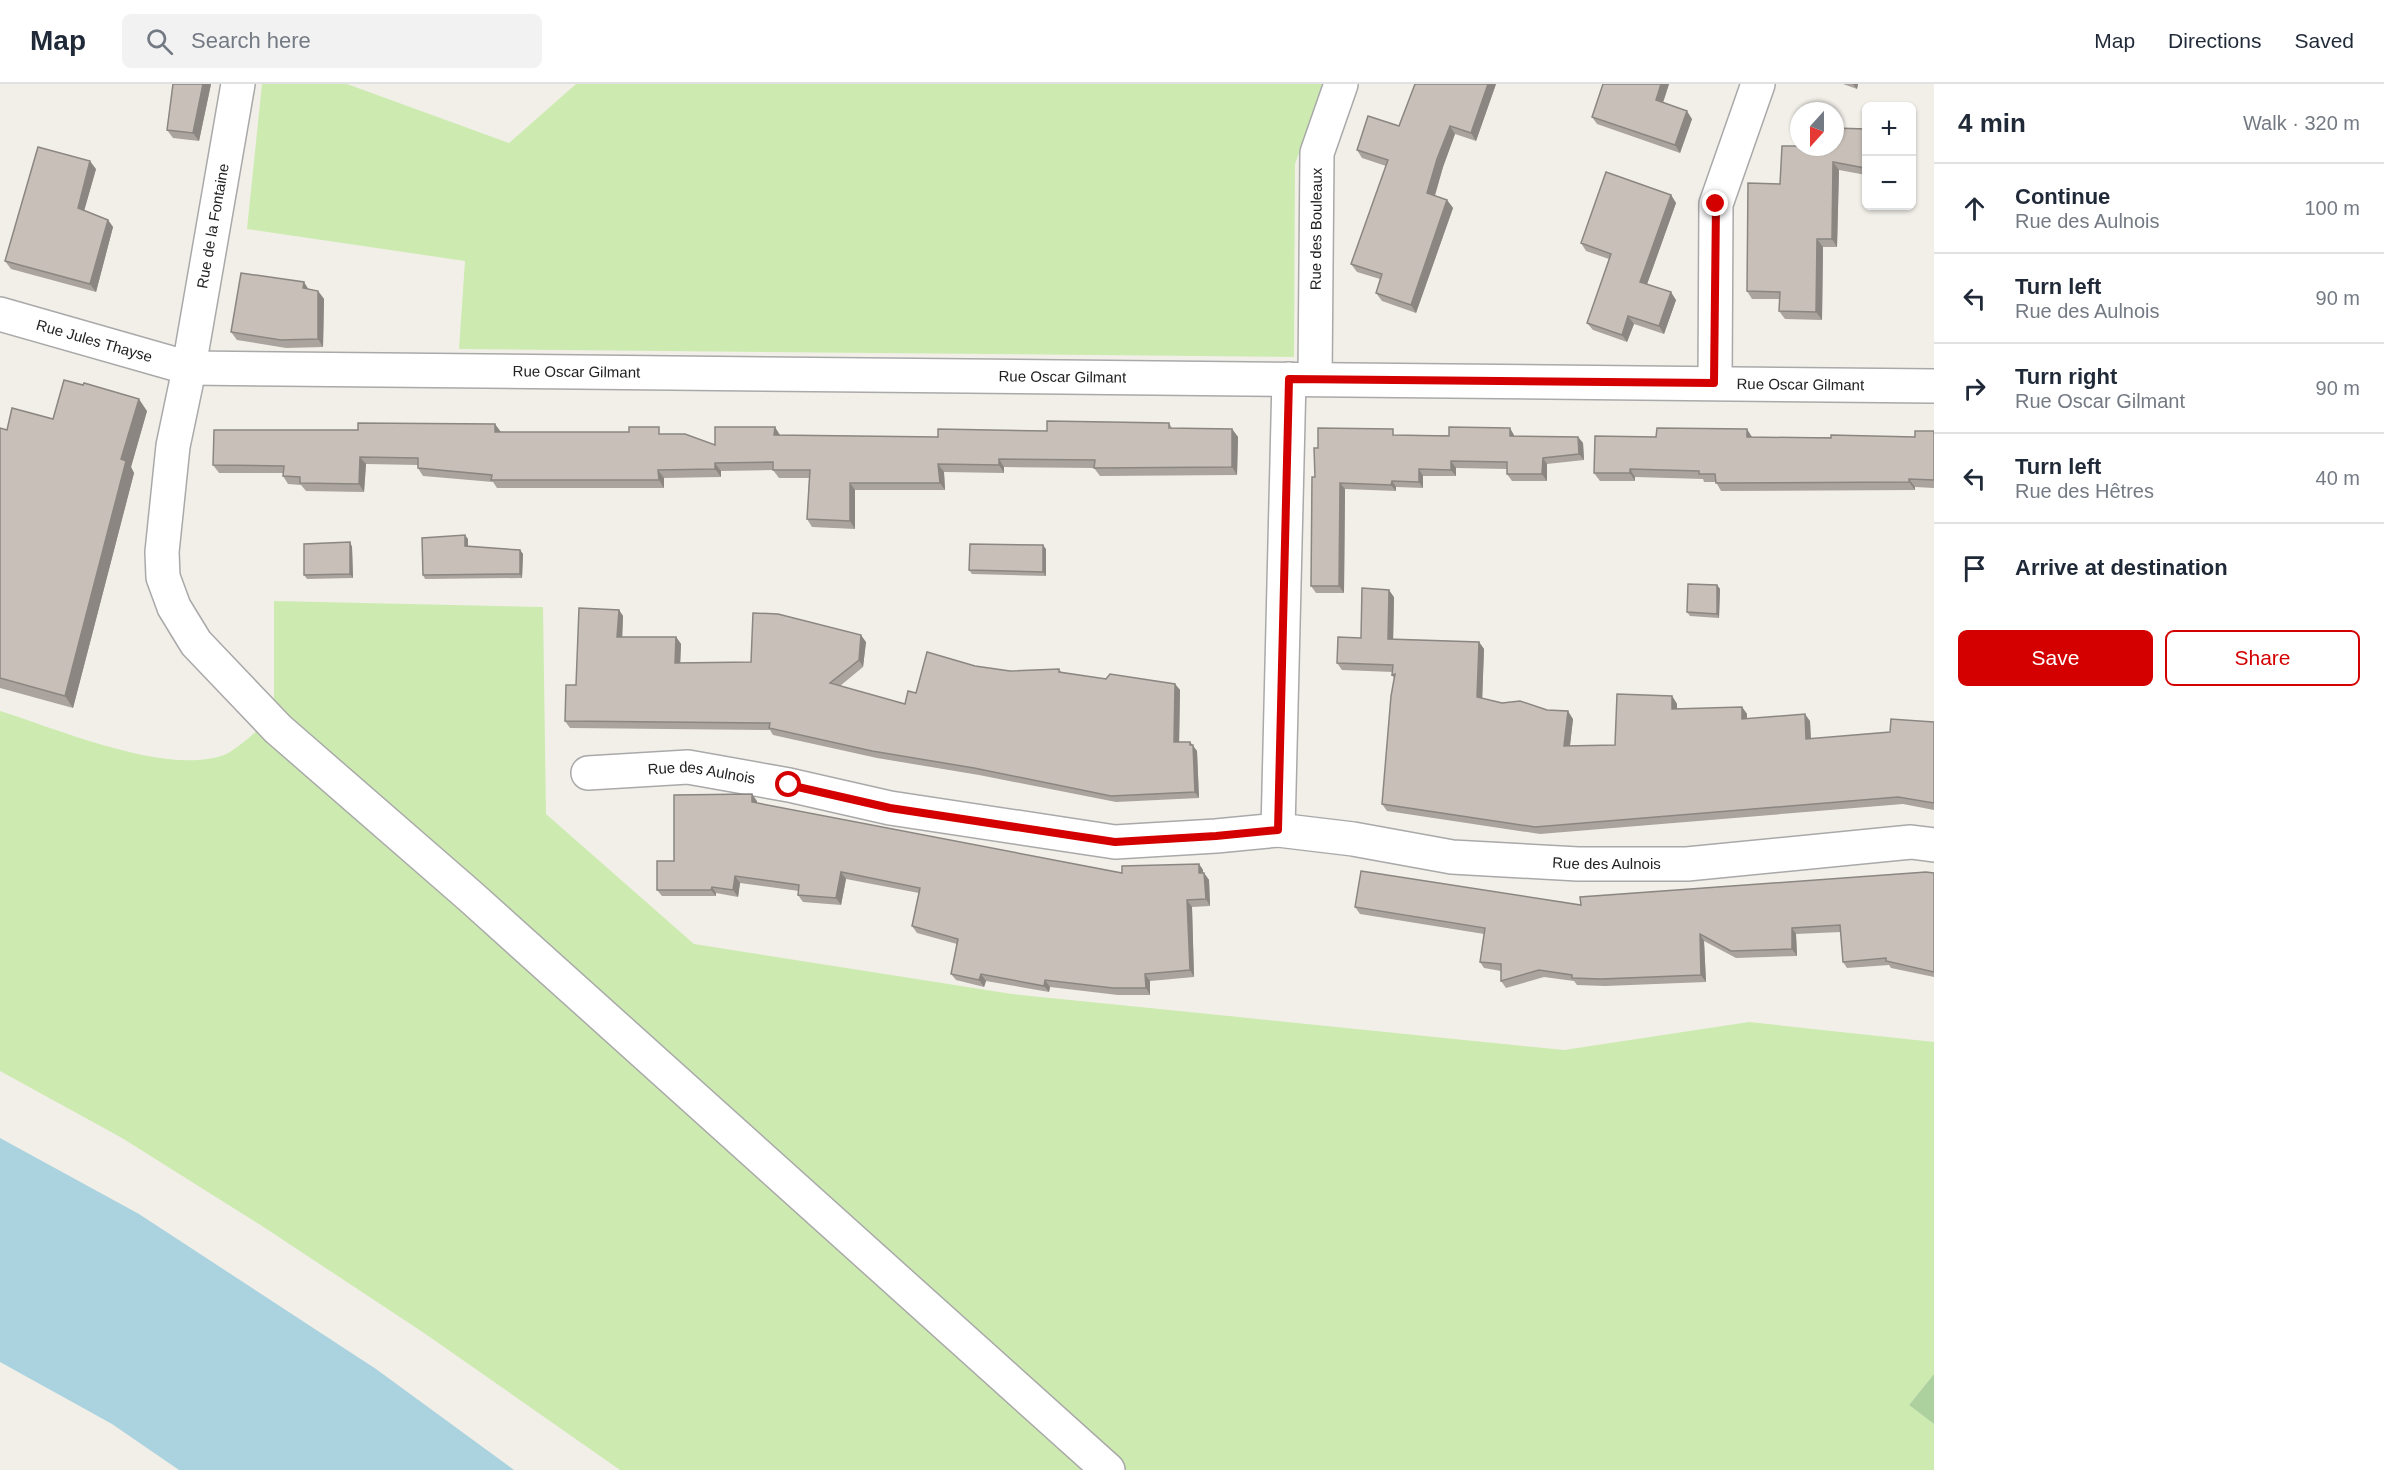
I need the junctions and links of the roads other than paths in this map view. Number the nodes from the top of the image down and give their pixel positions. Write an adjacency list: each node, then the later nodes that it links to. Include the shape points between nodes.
1 (238, 84): 5 (street, Rue de la Fontaine)
2 (1341, 84): 6 (street, Rue des Bouleaux, via 1317,153)
3 (1758, 84): 7 (street, via 1716,204)
4 (0, 314): 5 (street, Rue Jules Thayse)
5 (189, 368): 6 (street, Rue Oscar Gilmant); 12 (street, Rue de la Fontaine, via 173,446 162,552 163,577 174,607 196,643 278,729 470,896)
6 (1302, 379): 7 (street, Rue Oscar Gilmant); 10 (street)
7 (1714, 383): 8 (street, Rue Oscar Gilmant)
8 (1934, 386)
9 (588, 773): 10 (street, Rue des Aulnois, via 688,767 890,808 1115,842)
10 (1278, 830): 11 (street, Rue des Aulnois, via 1452,857 1578,864 1687,864 1911,842)
11 (1934, 845)
12 (1108, 1470)

